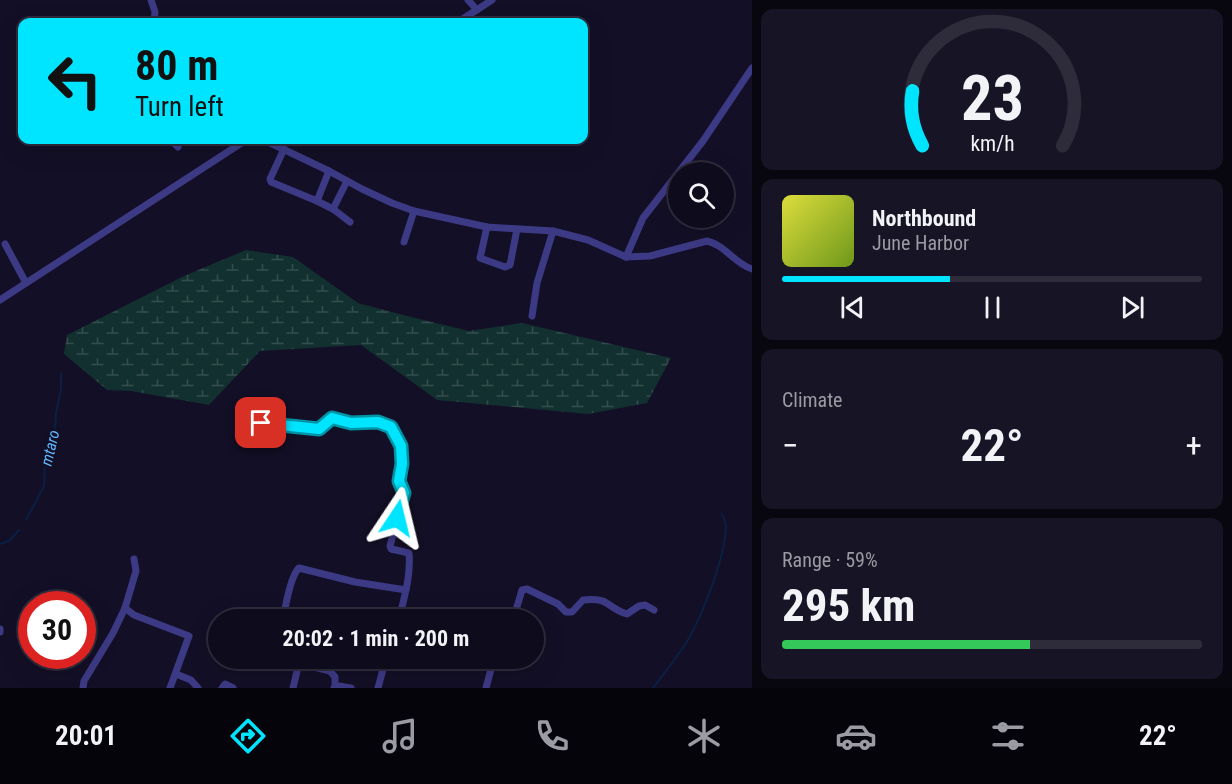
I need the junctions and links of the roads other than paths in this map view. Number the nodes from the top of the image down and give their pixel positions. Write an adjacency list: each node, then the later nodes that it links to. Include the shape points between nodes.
1 (151, 0): 5 (street)
2 (468, 0): 4 (street)
3 (492, 0): 4 (street)
4 (477, 10): 6 (street)
5 (154, 18)
6 (464, 18)
7 (752, 68): 24 (street, via 643,219)
8 (175, 144): 11 (street)
9 (239, 144): 26 (street)
10 (273, 144): 12 (street)
11 (178, 147)
12 (284, 149): 13 (street); 15 (street, via 270,180)
13 (329, 171): 14 (street); 15 (street)
14 (347, 181): 16 (street); 17 (street)
15 (317, 201): 16 (street)
16 (333, 209): 18 (street)
17 (414, 211): 19 (street); 22 (street)
18 (350, 222)
19 (487, 227): 20 (street); 20 (street, via 480,258 505,267 510,265)
20 (517, 229): 21 (street)
21 (554, 231): 24 (street, via 588,240); 28 (street, via 537,283)
22 (404, 242)
23 (5, 244): 26 (street)
24 (626, 257): 25 (street, via 650,256 707,241)
25 (752, 269)
26 (26, 283): 27 (street)
27 (0, 300)
28 (532, 316)
29 (250, 442): 31 (street, via 255,427 261,423 319,429 332,418 391,427 401,446 399,481 404,493 390,546 409,554)
30 (134, 559): 32 (street, via 136,572)
31 (406, 590): 33 (street, via 299,568); 34 (street)
32 (125, 608): 41 (street, via 189,636); 42 (street)
33 (285, 609)
34 (402, 609)
35 (516, 609): 36 (street, via 522,590 527,589 566,612 572,612 583,600 592,599 605,601 627,614 645,605)
36 (654, 610)
37 (297, 669): 47 (street)
38 (321, 669): 48 (street, via 333,672)
39 (383, 669): 50 (street)
40 (491, 669): 51 (street)
41 (176, 674): 43 (street); 44 (street)
42 (83, 688)
43 (170, 688)
44 (198, 688)
45 (222, 688): 46 (street, via 225,684)
46 (232, 688)
47 (292, 688)
48 (335, 688): 49 (street)
49 (351, 688)
50 (378, 688)
51 (486, 688)

